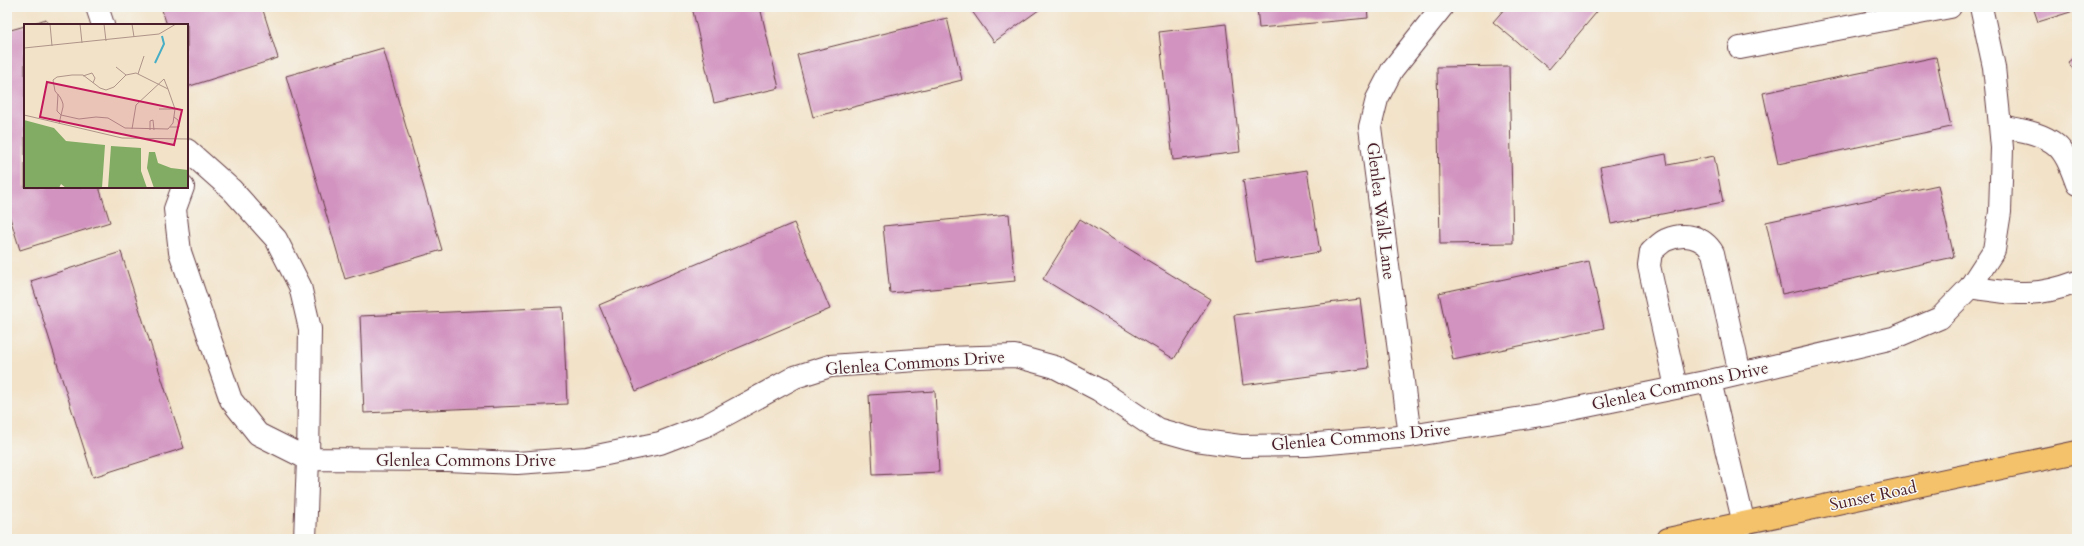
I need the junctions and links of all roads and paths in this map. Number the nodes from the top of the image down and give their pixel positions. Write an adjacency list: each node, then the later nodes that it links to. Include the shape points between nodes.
1 (97, 7): 5 (street)
2 (1442, 7): 16 (street, Glenlea Walk Lane, via 1392,70 1377,99 1370,128)
3 (1950, 7): 6 (street)
4 (1981, 7): 7 (street, Glenlea Commons Drive, via 1994,67)
5 (102, 24)
6 (1740, 48)
7 (2000, 126): 9 (street, via 2040,136 2057,145 2067,160); 12 (street, Glenlea Commons Drive, via 2000,212 1994,250)
8 (189, 160): 18 (street, via 232,190 276,239 300,286 310,328)
9 (2077, 184)
10 (183, 188): 18 (street, via 175,209 180,252 230,400 258,434)
11 (2077, 282): 12 (street, via 2056,290 2018,294)
12 (1970, 287): 13 (street, Glenlea Commons Drive, via 1940,318 1893,338)
13 (1740, 374): 14 (street, Glenlea Commons Drive); 15 (street, via 1713,253 1707,243 1688,235 1666,240 1652,252 1649,266)
14 (1710, 381): 15 (street, Glenlea Commons Drive); 19 (street)
15 (1676, 388): 16 (street, Glenlea Commons Drive, via 1548,414)
16 (1410, 436): 18 (street, Glenlea Commons Drive, via 1306,445 1240,446 1196,440 1157,429 1099,390 1055,367 1015,356 830,366 795,377 707,425 660,442 587,458 517,463)
17 (2077, 452): 19 (main road, Sunset Road)
18 (308, 459): 20 (street)
19 (1744, 524): 21 (main road, Sunset Road)
20 (305, 539)
21 (1668, 539)

